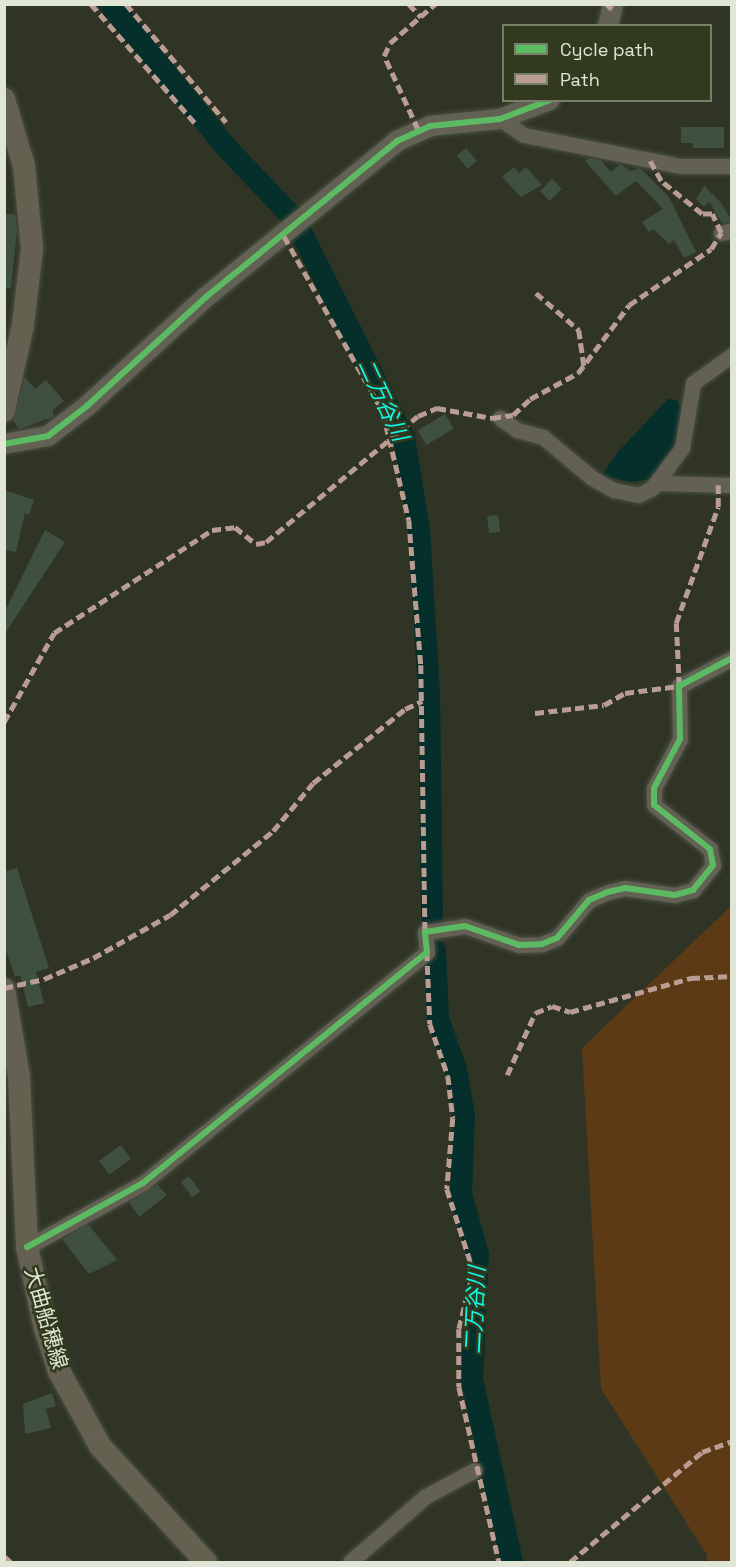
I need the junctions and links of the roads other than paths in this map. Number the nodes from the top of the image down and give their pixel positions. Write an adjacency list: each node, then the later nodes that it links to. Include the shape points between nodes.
1 (613, 4): 2 (street)
2 (608, 24)
3 (4, 99): 8 (main road, via 24,166 32,249 23,325)
4 (545, 102): 5 (street)
5 (500, 119): 6 (street, via 524,135 681,166); 10 (street, via 418,130 397,141 177,322 48,436)
6 (732, 166)
7 (732, 355): 11 (street, via 693,383 682,448)
8 (4, 411)
9 (500, 418): 11 (street, via 517,430 543,437 592,478 614,490 639,495)
10 (4, 444)
11 (656, 483): 12 (street)
12 (732, 484)
13 (732, 658): 15 (street, via 679,686 680,739 654,788 654,805 710,849 713,865 693,890 675,895 625,888 608,892 589,900 557,938 542,944 519,945 465,926 425,932 427,952 145,1182)
14 (6, 1002): 15 (main road, 大曲船穂線, via 19,1077)
15 (27, 1247): 17 (main road, 大曲船穂線, via 45,1329 59,1371 100,1446)
16 (475, 1470): 18 (street, via 426,1496)
17 (206, 1563)
18 (350, 1563)

